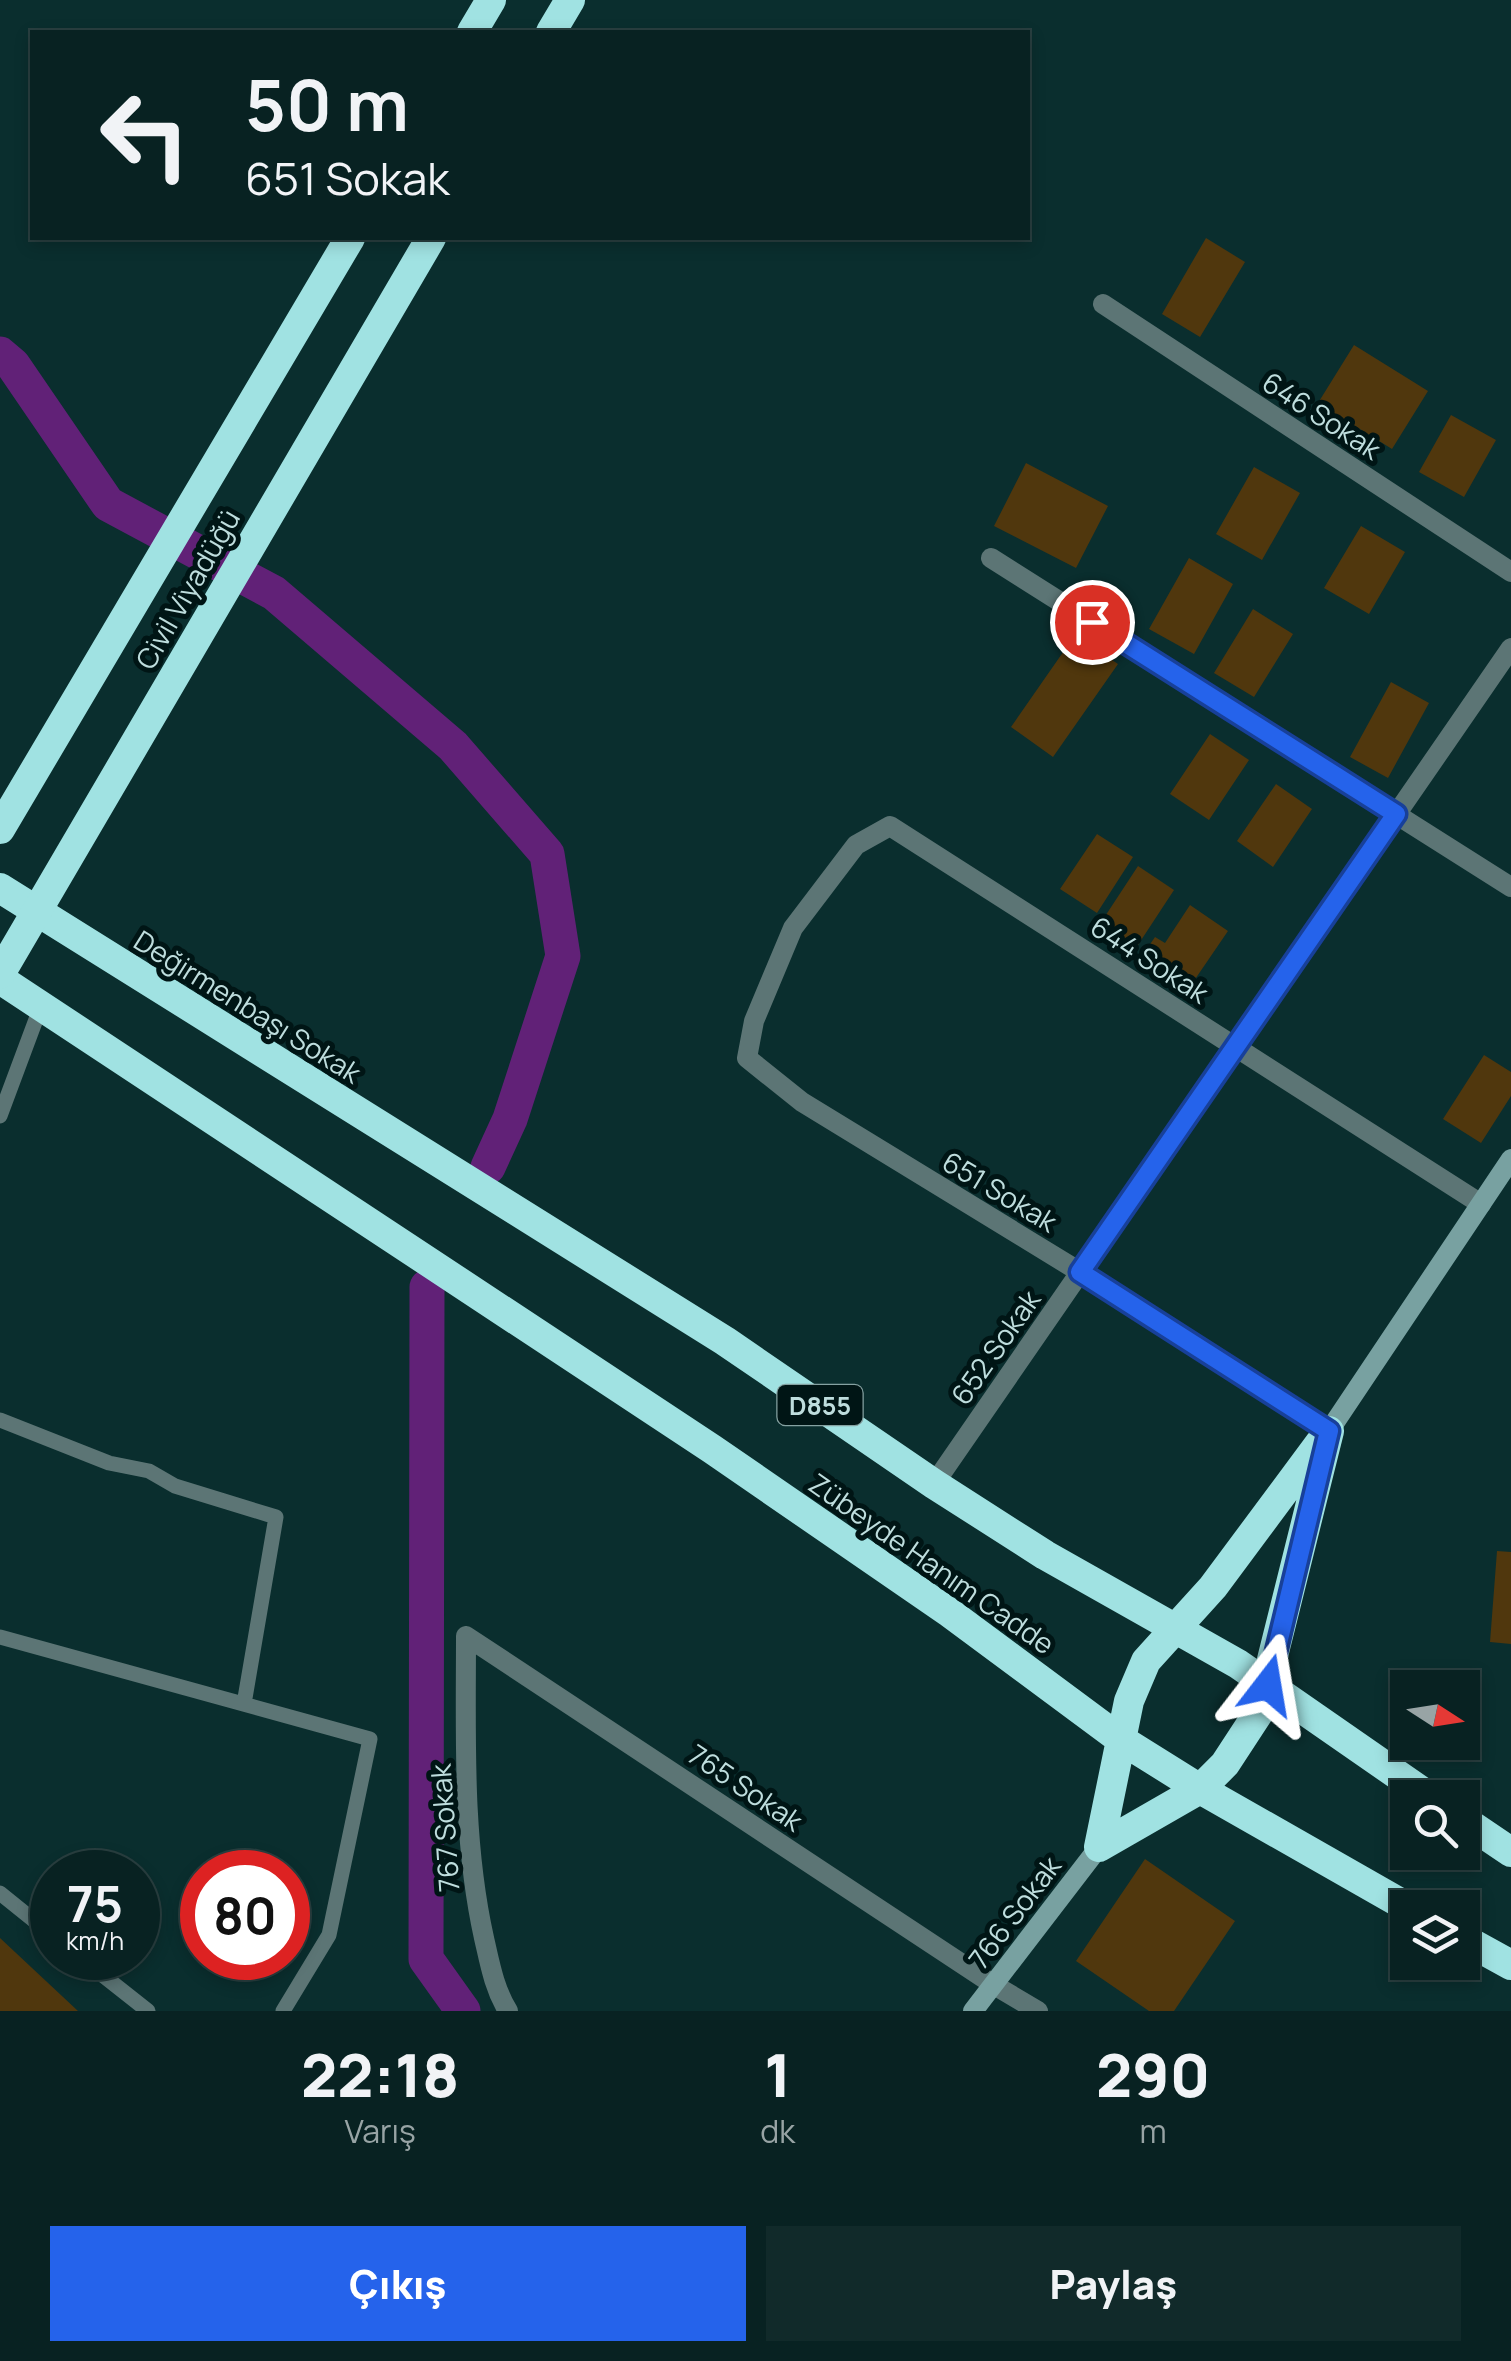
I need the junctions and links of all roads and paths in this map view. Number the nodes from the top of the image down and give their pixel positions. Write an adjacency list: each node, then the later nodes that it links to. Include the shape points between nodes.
1 (491, 0): 3 (highway)
2 (570, 0): 4 (highway)
3 (473, 30)
4 (551, 30)
5 (349, 240): 12 (highway, Civil Viyadüğü)
6 (430, 240): 15 (highway, Civil Viyadüğü, bridge)
7 (1103, 304): 9 (street, 646 Sokak)
8 (992, 558): 11 (street)
9 (1511, 572)
10 (1511, 648): 11 (street, 652 Sokak)
11 (1396, 814): 13 (street); 17 (street, 652 Sokak)
12 (0, 829)
13 (1511, 887)
14 (0, 888): 25 (highway, Değirmenbaşı Sokak / D855, via 725,1341)
15 (0, 976): 16 (highway)
16 (41, 1006): 19 (lane); 31 (highway, Zübeyde Hanım Cadde, via 934,1602)
17 (1235, 1047): 18 (street, 644 Sokak, via 890,826 856,845 793,928 754,1022); 21 (street, 644 Sokak); 22 (street, 652 Sokak)
18 (747, 1058): 22 (street, 651 Sokak, via 802,1102)
19 (0, 1116)
20 (1510, 1163): 21 (street)
21 (1481, 1204): 24 (street)
22 (1080, 1272): 24 (street, 651 Sokak); 25 (street, 652 Sokak)
23 (0, 1420): 30 (lane, via 276,1517)
24 (1329, 1431): 26 (highway); 29 (highway)
25 (934, 1484): 26 (highway, D855)
26 (1178, 1629): 29 (highway, D855); 31 (highway, via 1146,1661)
27 (466, 1636): 43 (street, 765 Sokak); 46 (street, 767 Sokak, via 475,1897 496,1991)
28 (0, 1637): 30 (lane)
29 (1268, 1685): 32 (highway, D855); 33 (highway, via 1240,1744)
30 (244, 1704): 45 (lane, via 370,1740 329,1935)
31 (1120, 1738): 33 (highway, Zübeyde Hanım Cadde); 35 (highway)
32 (1405, 1780)
33 (1200, 1789): 35 (highway); 38 (highway, Zübeyde Hanım Cadde)
34 (1480, 1832): 36 (highway)
35 (1099, 1847): 43 (street, 766 Sokak)
36 (1511, 1852)
37 (0, 1893): 39 (lane)
38 (1390, 1897)
39 (30, 1917)
40 (1480, 1948): 41 (highway)
41 (1511, 1966)
42 (109, 1980): 44 (lane)
43 (994, 1985): 47 (street, 766 Sokak); 48 (street, 765 Sokak)
44 (148, 2011)
45 (283, 2011)
46 (508, 2011)
47 (973, 2011)
48 (1038, 2011)

